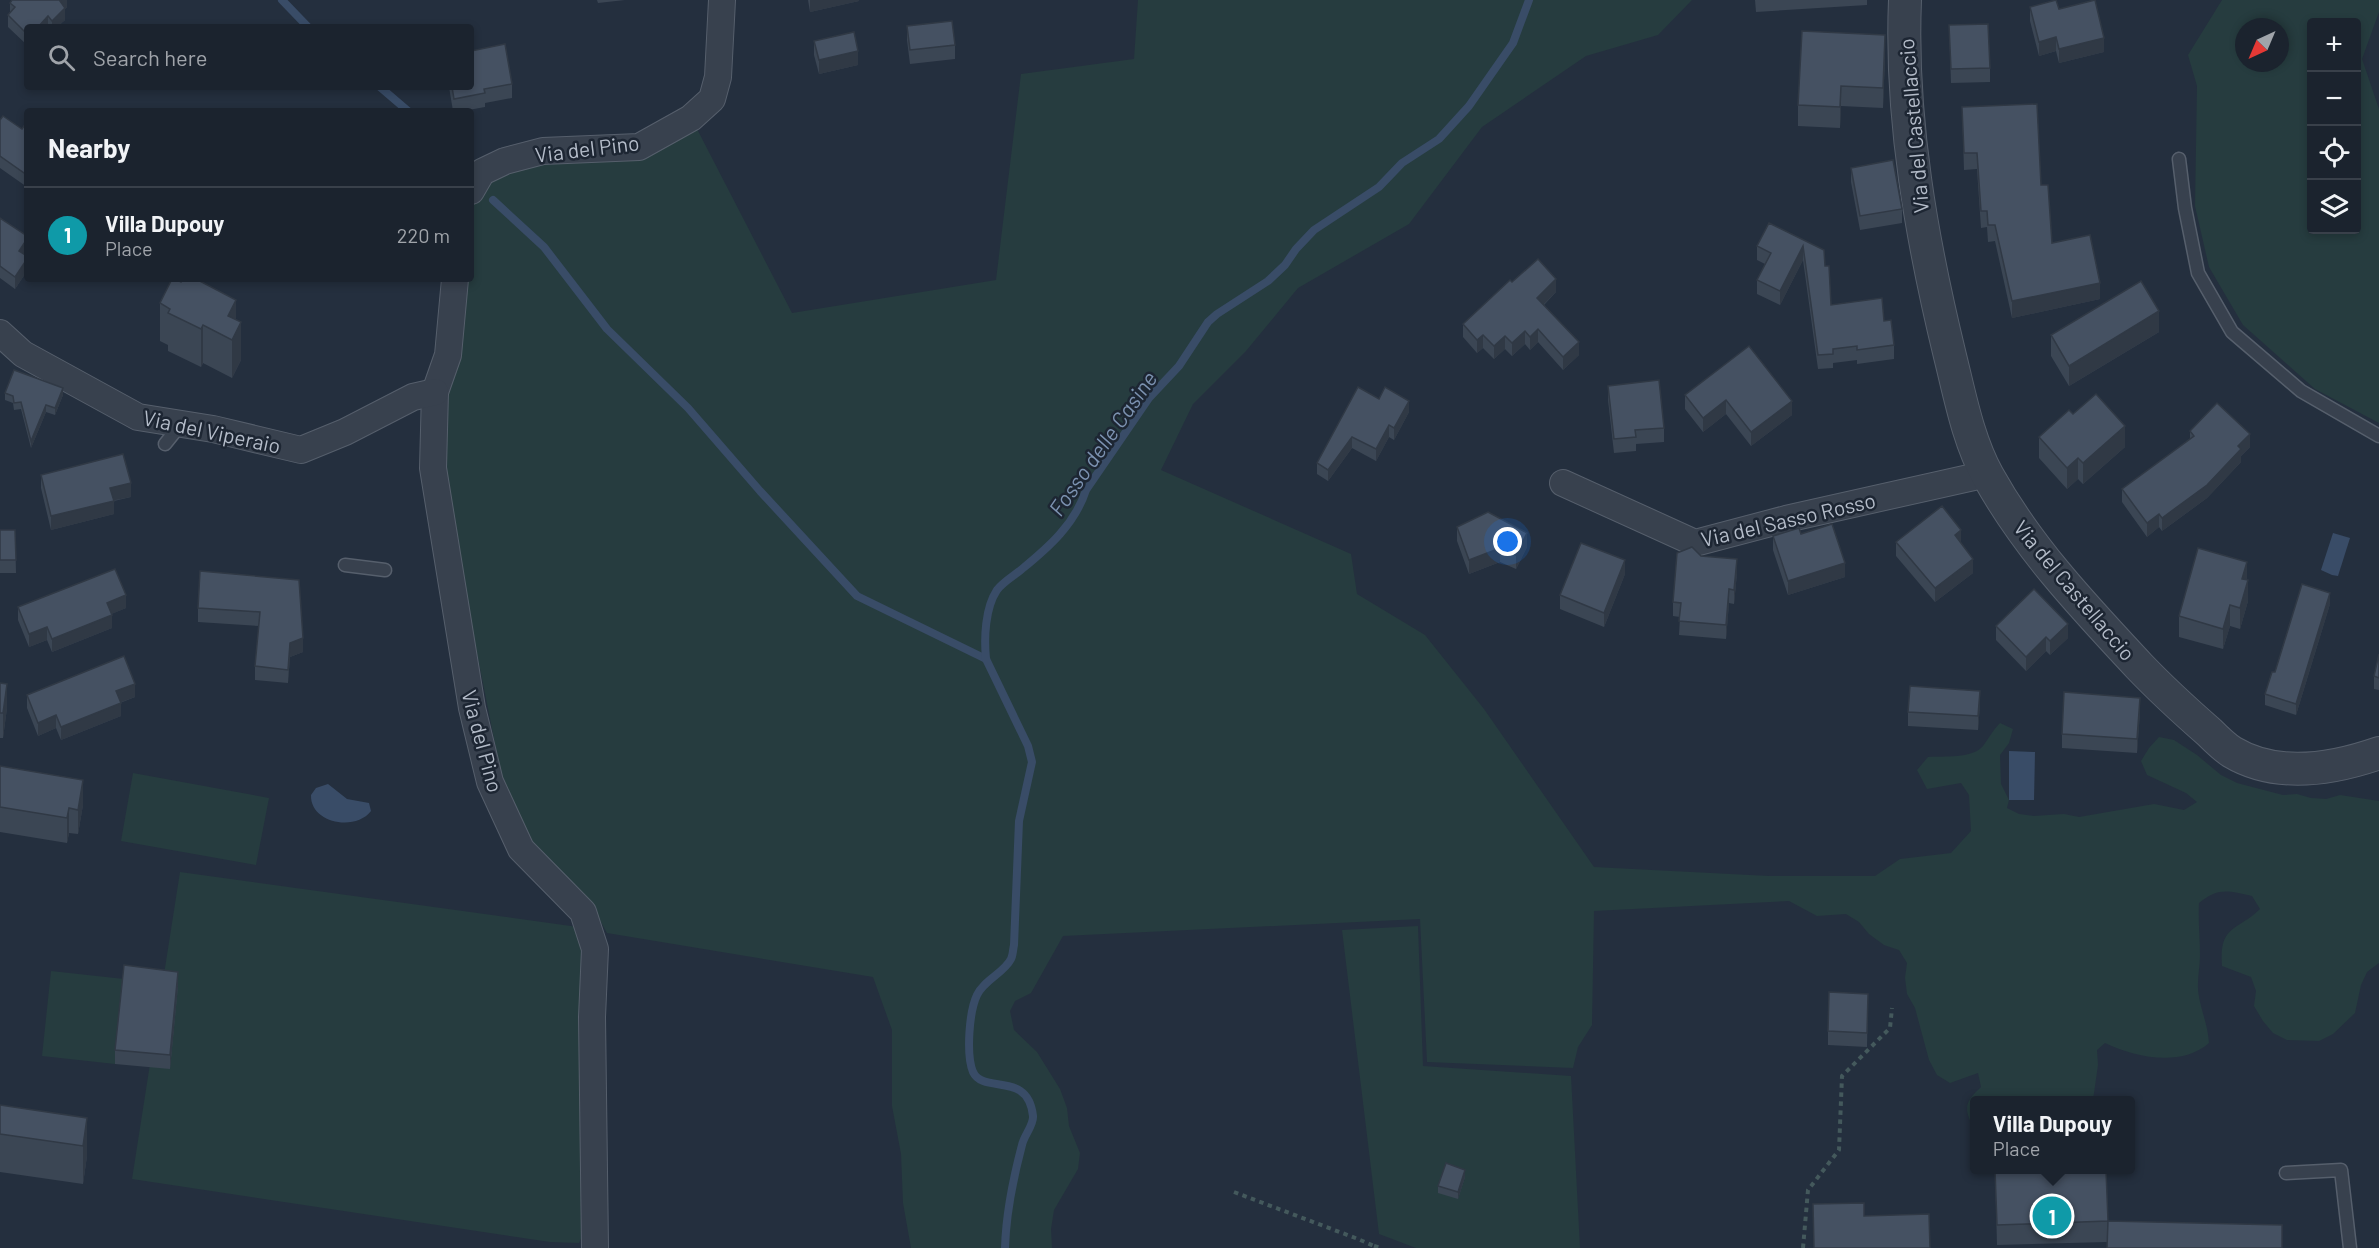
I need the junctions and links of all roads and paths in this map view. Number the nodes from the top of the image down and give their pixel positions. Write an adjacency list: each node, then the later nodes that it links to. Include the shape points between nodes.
1 (722, 0): 4 (street, Via del Pino, via 718,77 712,99 691,118 639,147 543,151 505,161 482,172)
2 (1905, 0): 11 (street, Via del Castellaccio, via 1903,29 1911,145 1923,230 1965,415)
3 (2180, 159): 9 (lane, via 2198,273 2232,332 2301,391)
4 (474, 186)
5 (455, 282): 7 (street, Via del Pino, via 448,355)
6 (0, 333): 8 (street, Via del Viperaio, via 24,354 138,417)
7 (435, 392): 8 (street, Via del Viperaio, via 413,397 301,450); 20 (street, Via del Pino, via 433,468 472,708 490,782 521,849 583,912 595,949)
8 (181, 424): 10 (lane)
9 (2379, 436)
10 (165, 444)
11 (1987, 474): 12 (street, Via del Sasso Rosso, via 1695,543); 15 (street, Via del Castellaccio, via 2019,526 2075,596 2152,679 2232,752 2267,766 2311,770)
12 (1563, 483)
13 (345, 565): 14 (lane)
14 (385, 570)
15 (2379, 753)
16 (1892, 1008): 22 (path, via 1890,1028 1842,1076 1839,1150 1808,1190)
17 (2286, 1173): 23 (lane, via 2341,1170)
18 (1234, 1192): 19 (path)
19 (1374, 1247): 21 (path)
20 (595, 1248)
21 (1381, 1248)
22 (1803, 1248)
23 (2350, 1248)

